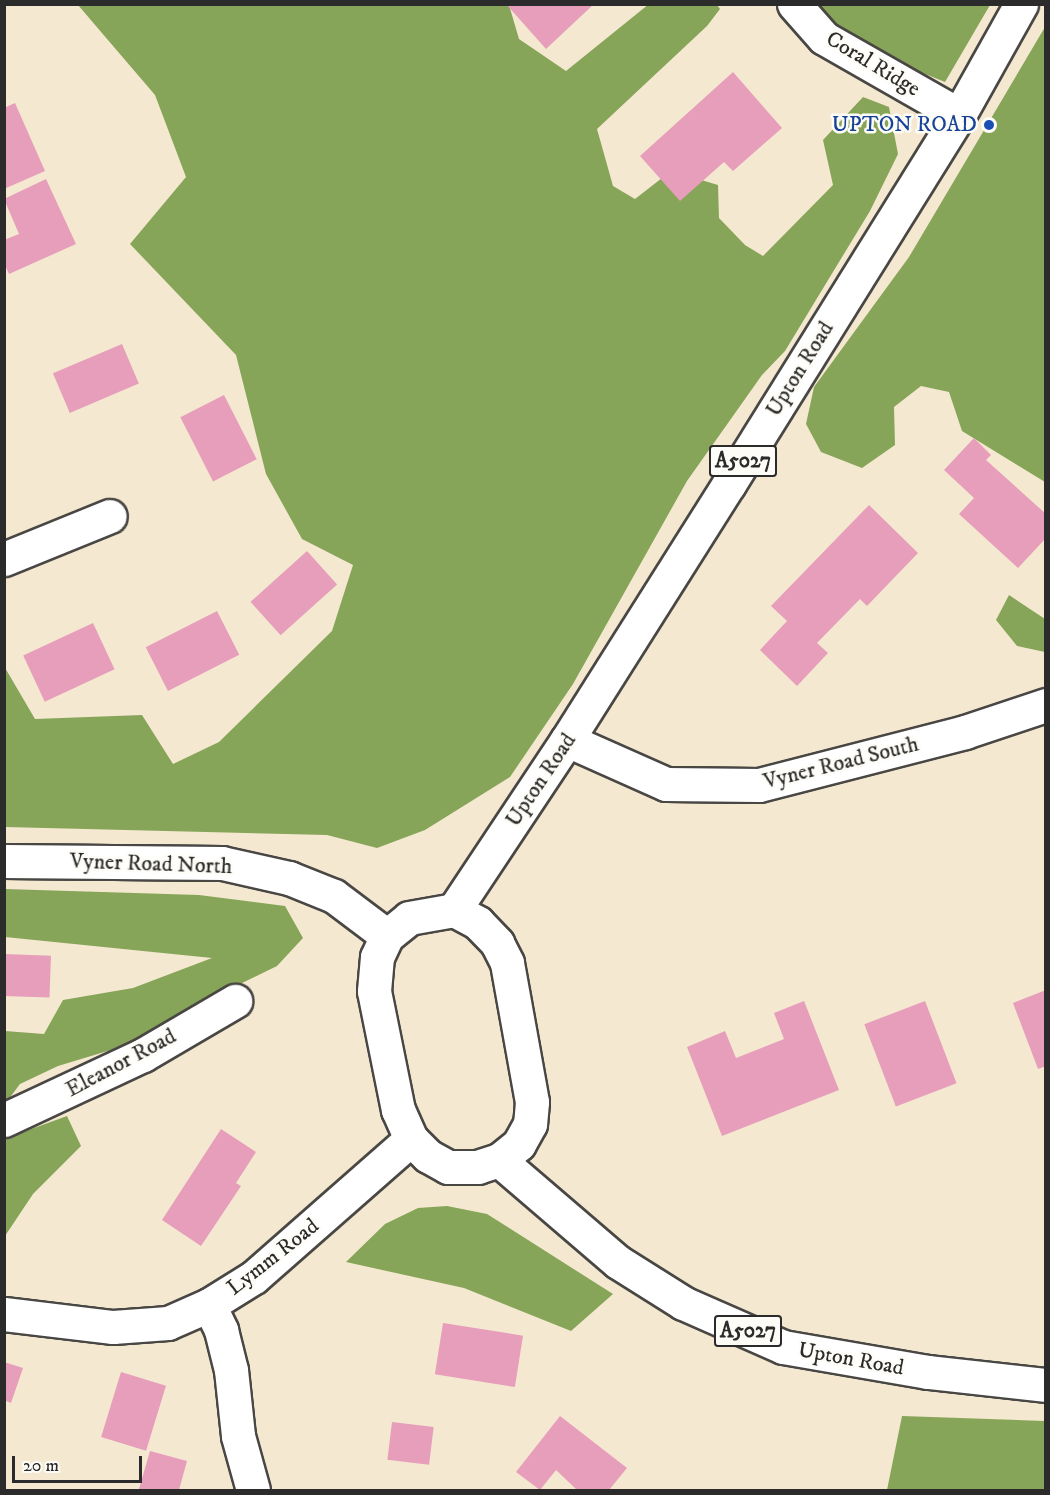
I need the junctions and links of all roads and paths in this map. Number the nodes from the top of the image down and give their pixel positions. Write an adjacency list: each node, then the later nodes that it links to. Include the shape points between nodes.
1 (794, 4): 3 (main road, Coral Ridge, via 824,38)
2 (1022, 4): 3 (main road, Upton Road / A5027)
3 (959, 115): 7 (main road, Upton Road / A5027)
4 (110, 516): 5 (main road)
5 (4, 559)
6 (1046, 705): 7 (main road, Vyner Road South, via 965,732 759,784 666,784)
7 (567, 740): 9 (main road, Upton Road / A5027)
8 (4, 861): 10 (main road, Vyner Road North, via 222,863 289,878 334,896)
9 (454, 910): 10 (main road, via 410,918); 14 (main road, via 478,923 497,943 507,963 526,1068 532,1102 530,1124 519,1144)
10 (387, 936): 13 (main road, via 377,957 374,991 398,1110)
11 (234, 1001): 12 (main road, Eleanor Road, via 143,1054)
12 (4, 1120)
13 (411, 1139): 14 (main road, via 428,1156 448,1167 478,1167); 15 (main road, Lymm Road, via 254,1277)
14 (499, 1160): 17 (main road, Upton Road / A5027, via 618,1262 683,1303 783,1347 928,1372)
15 (209, 1305): 16 (main road, Lymm Road, via 168,1323 113,1327); 18 (main road, via 221,1330 231,1370 238,1436)
16 (4, 1314)
17 (1046, 1385)
18 (253, 1491)

